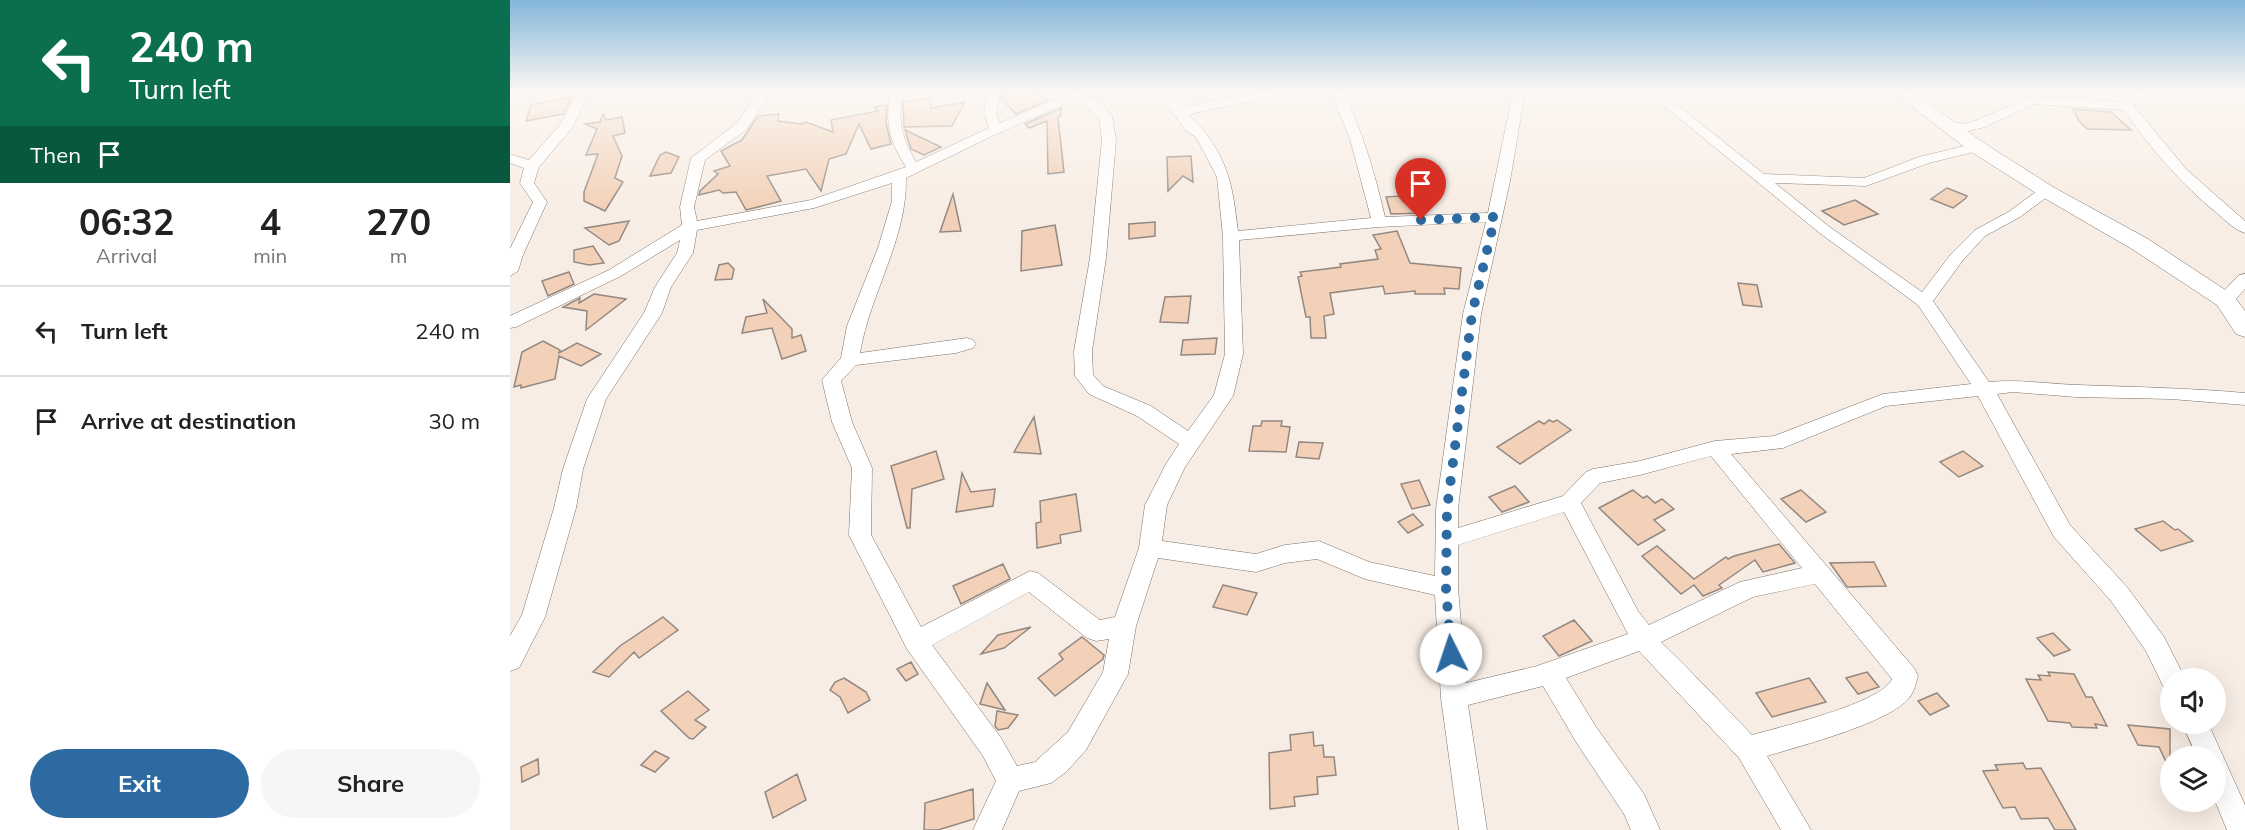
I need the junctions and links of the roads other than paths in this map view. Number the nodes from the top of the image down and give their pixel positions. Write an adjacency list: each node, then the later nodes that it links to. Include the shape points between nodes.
1 (563, 131): 14 (street)
2 (735, 131): 20 (street, via 698,158 687,207)
3 (893, 131): 15 (street)
4 (994, 131): 15 (street)
5 (1108, 131): 33 (street, via 1098,258 1083,351 1084,376 1096,390 1144,411)
6 (1195, 131): 22 (street, via 1224,177)
7 (1354, 131): 19 (street)
8 (1512, 131): 18 (street)
9 (1701, 131): 16 (street)
10 (1956, 131): 12 (street)
11 (2144, 131): 21 (street, via 2166,159 2215,206)
12 (1977, 147): 16 (street, via 1924,160 1866,182); 17 (street)
13 (510, 158): 14 (street)
14 (532, 166): 23 (street, via 527,183 540,202)
15 (906, 172): 20 (street, via 814,204); 30 (street, via 886,248 856,326)
16 (1759, 178): 26 (street)
17 (2046, 191): 25 (street, via 2140,244); 26 (street, via 1980,233)
18 (1495, 217): 19 (street); 36 (street, via 1472,314)
19 (1379, 222): 22 (street)
20 (690, 227): 27 (street, via 615,273); 43 (street, via 685,253 663,287 653,313 597,399 532,617)
21 (2245, 228)
22 (1231, 236): 33 (street, via 1234,354 1223,396)
23 (510, 272)
24 (2245, 279): 25 (street)
25 (2225, 300): 28 (street)
26 (1924, 301): 31 (street)
27 (510, 323)
28 (2245, 329)
29 (967, 344): 30 (street)
30 (850, 360): 42 (street, via 831,380 842,422 862,468 860,535)
31 (1985, 390): 32 (street, via 2013,386); 34 (street, via 1883,400 1776,443); 44 (street, via 2062,531 2119,594)
32 (2245, 399)
33 (1192, 443): 37 (street, via 1176,464 1156,505)
34 (1715, 448): 35 (street, via 1593,477); 38 (street)
35 (1570, 502): 36 (street); 41 (street, via 1630,618)
36 (1446, 540): 39 (street)
37 (1150, 548): 39 (street, via 1256,563 1319,550 1365,570); 40 (street)
38 (1818, 574): 41 (street, via 1748,589); 47 (street, via 1905,676 1901,690 1881,704 1844,719)
39 (1446, 588): 46 (street)
40 (1124, 626): 42 (street, via 1096,631 1030,580); 48 (street, via 1115,674 1077,741 1041,774)
41 (1645, 638): 45 (street); 47 (street)
42 (916, 642): 48 (street, via 992,747)
43 (510, 660)
44 (2167, 668)
45 (1549, 673): 46 (street, via 1484,687); 52 (street, via 1634,804)
46 (1454, 698): 51 (street)
47 (1748, 749): 53 (street)
48 (1010, 780): 50 (street)
49 (2226, 793): 54 (street)
50 (987, 830)
51 (1473, 830)
52 (1646, 830)
53 (1797, 830)
54 (2241, 830)

